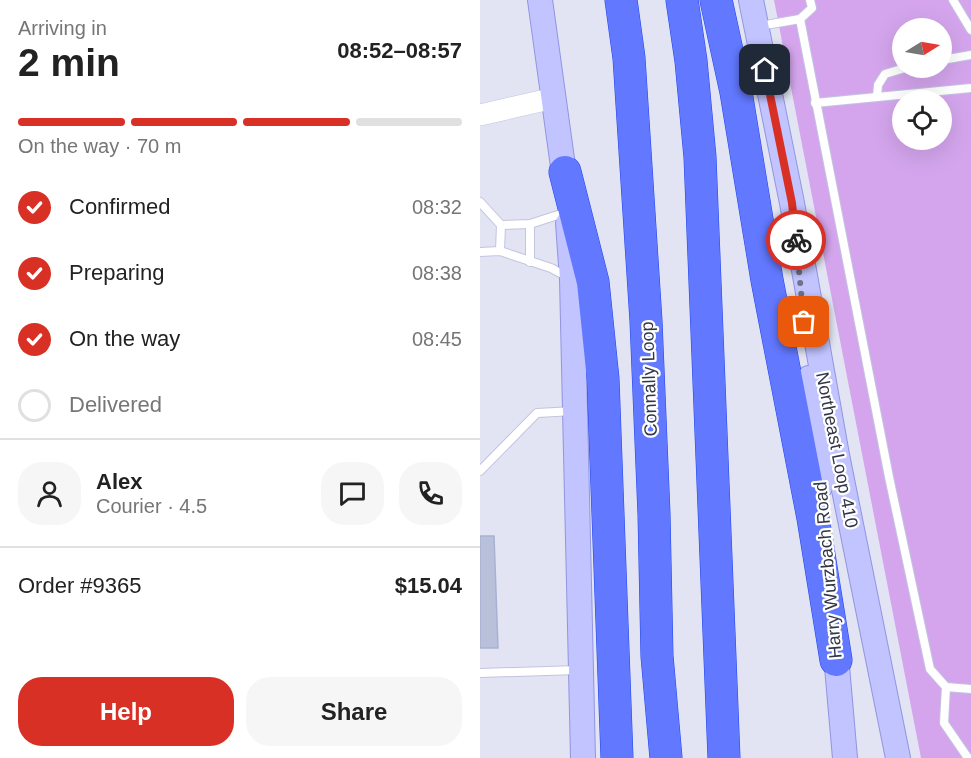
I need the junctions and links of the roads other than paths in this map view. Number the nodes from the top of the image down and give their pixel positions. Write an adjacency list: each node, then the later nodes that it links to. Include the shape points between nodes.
1 (540, 0): 16 (main road)
2 (621, 0): 38 (highway, Connally Loop, via 630,58 646,321 657,656)
3 (682, 0): 39 (highway, via 700,157)
4 (716, 0): 31 (highway, via 736,92)
5 (751, 0): 9 (main road, Northeast Loop 410)
6 (810, 0): 8 (lane, via 812,8)
7 (953, 0): 10 (lane)
8 (800, 19): 9 (lane); 17 (lane)
9 (756, 26): 21 (main road, Northeast Loop 410)
10 (971, 30)
11 (971, 55): 12 (lane)
12 (952, 58)
13 (892, 72): 15 (lane, via 885,74 878,85)
14 (971, 88): 15 (lane)
15 (877, 97): 17 (lane)
16 (555, 98): 18 (street); 19 (main road)
17 (815, 103): 34 (lane, via 930,669)
18 (480, 115)
19 (565, 172): 22 (main road); 37 (highway, via 593,282 603,379)
20 (480, 202): 24 (lane)
21 (792, 203): 31 (main road, Harry Wurzbach Road); 41 (main road, Northeast Loop 410, via 837,455)
22 (567, 212): 23 (lane); 28 (main road)
23 (530, 224): 24 (lane); 27 (lane)
24 (501, 225): 25 (lane)
25 (500, 251): 26 (lane); 27 (lane)
26 (480, 252)
27 (530, 262): 28 (lane)
28 (572, 279): 29 (main road)
29 (575, 411): 30 (lane, via 537,414); 32 (main road)
30 (480, 471)
31 (836, 660): 40 (main road, Harry Wurzbach Road)
32 (581, 669): 33 (lane); 36 (main road)
33 (480, 673)
34 (946, 687): 35 (lane); 42 (lane, via 944,723)
35 (971, 689)
36 (583, 758)
37 (616, 758)
38 (666, 758)
39 (724, 758)
40 (845, 758)
41 (898, 758)
42 (968, 758)

